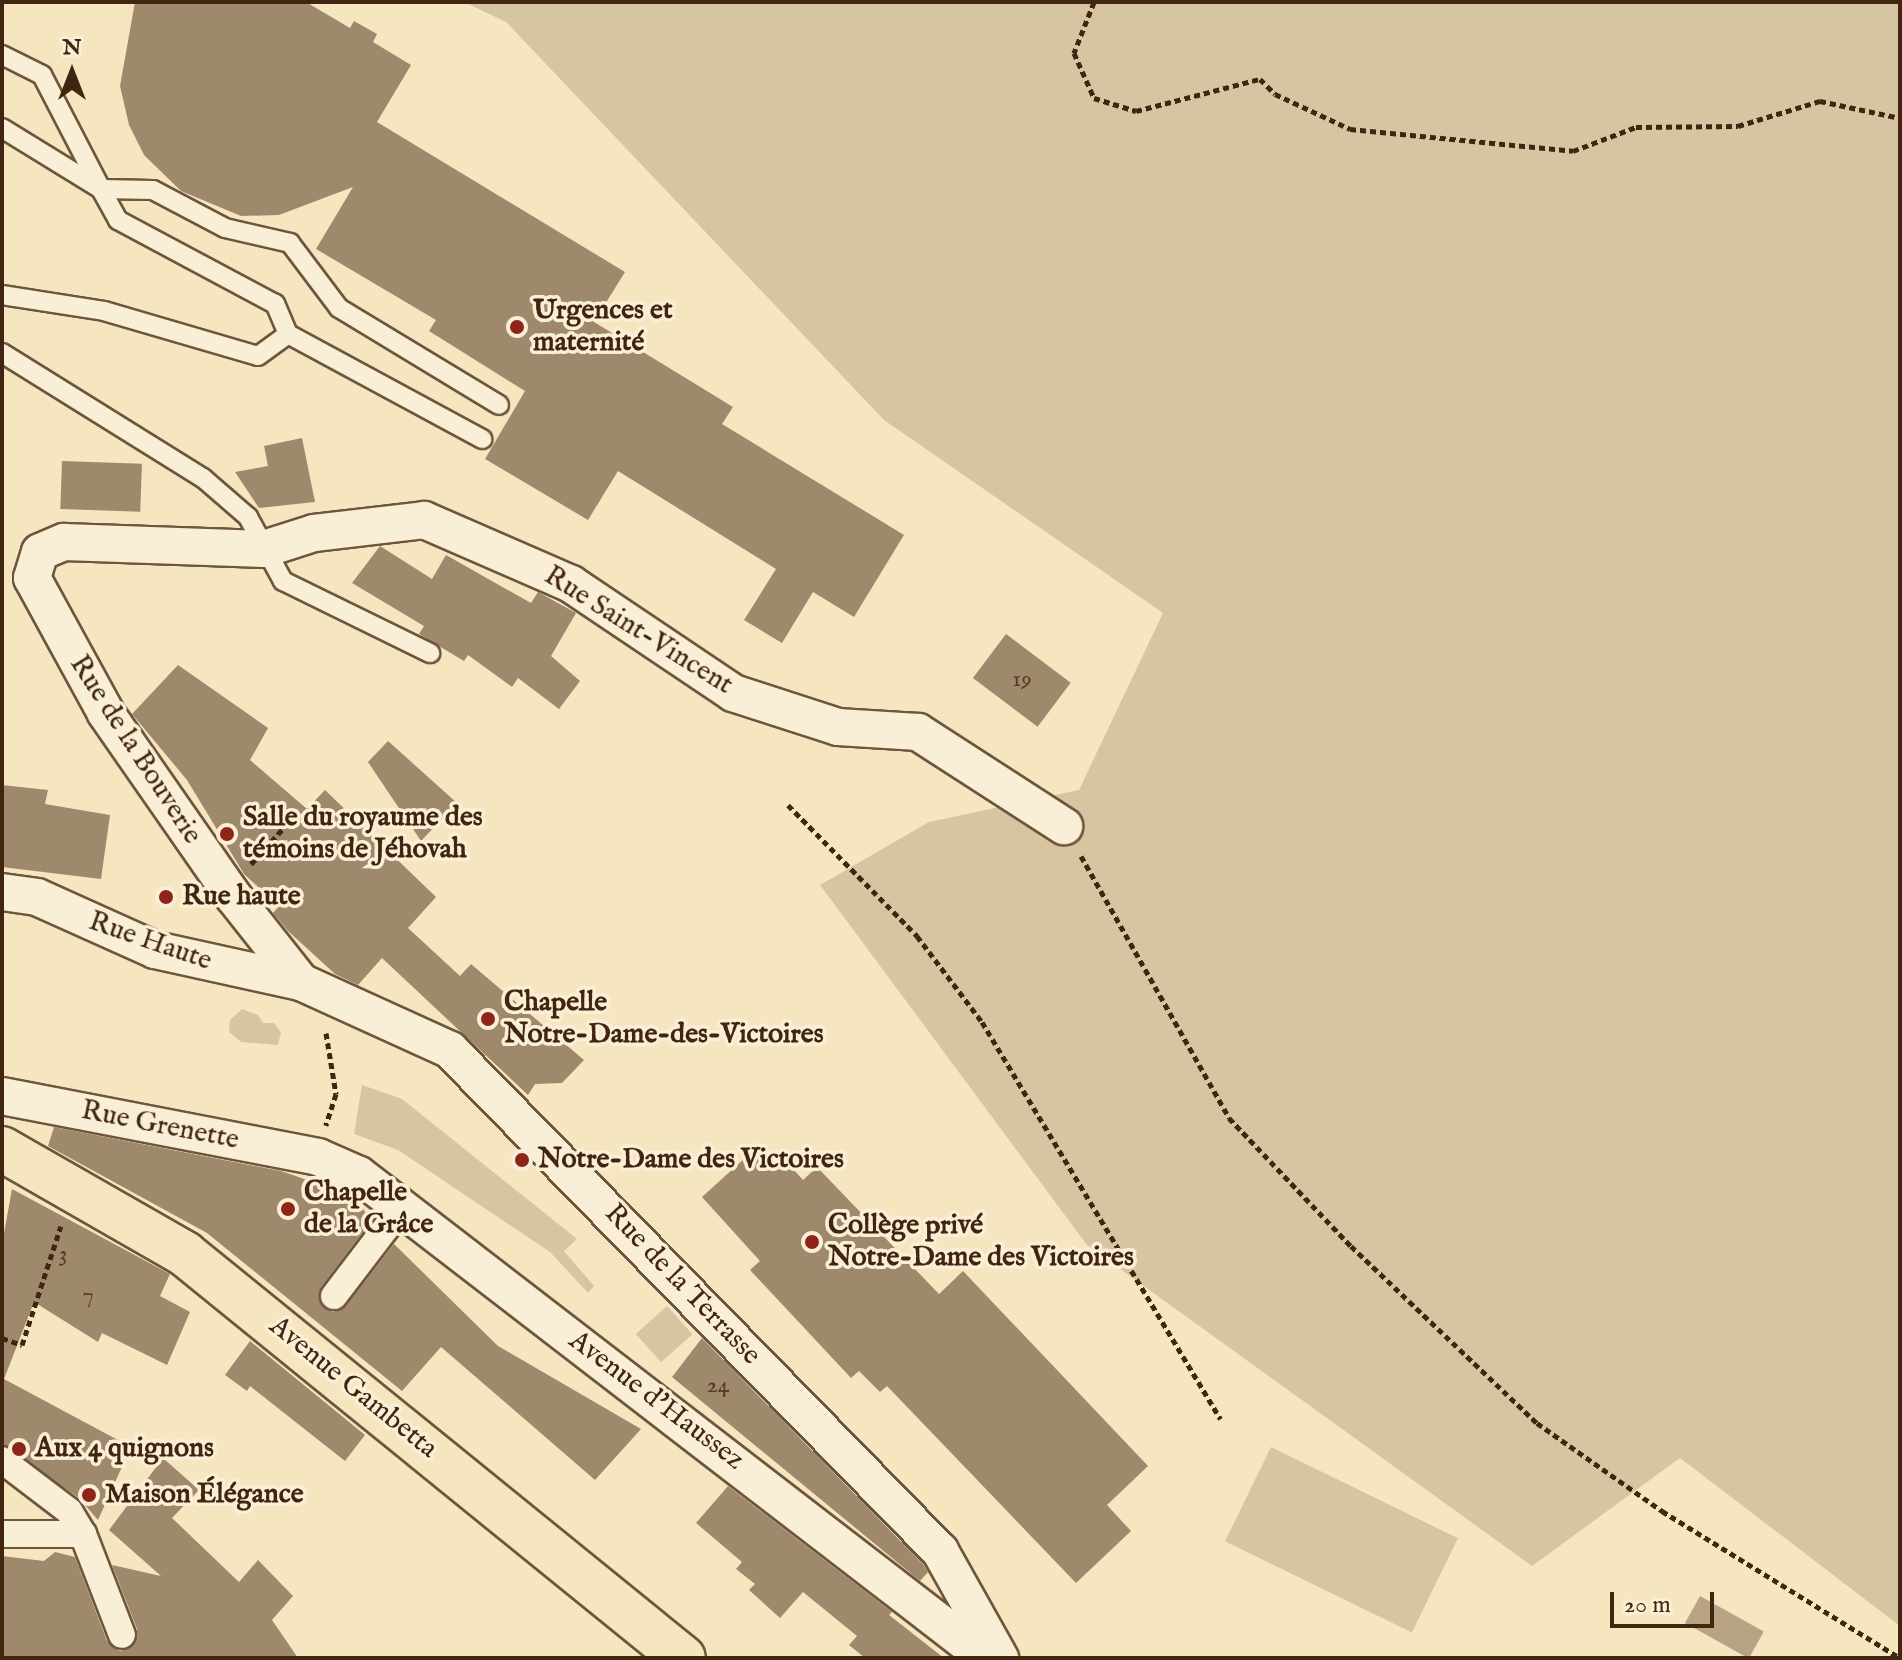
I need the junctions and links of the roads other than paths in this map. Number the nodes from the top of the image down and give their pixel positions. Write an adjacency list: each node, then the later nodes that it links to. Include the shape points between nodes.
1 (2, 55): 3 (lane, via 42,75)
2 (2, 128): 3 (lane)
3 (101, 189): 5 (lane, via 118,220 275,304); 7 (lane, via 153,190 225,228 290,243 339,308)
4 (2, 295): 5 (lane, via 104,311 258,356)
5 (288, 334): 8 (lane)
6 (2, 353): 10 (lane, via 203,478 248,517)
7 (499, 405)
8 (482, 439)
9 (192, 544): 10 (street, Rue Saint-Vincent); 14 (street, Rue de la Bouverie, via 64,542 40,552 32,578 106,713)
10 (264, 549): 11 (lane, via 283,581); 12 (street, Rue Saint-Vincent, via 314,533 424,520 571,584 733,693 838,727 918,732)
11 (430, 653)
12 (1064, 826)
13 (2, 892): 14 (street, Rue Haute, via 37,897 155,950)
14 (292, 981): 26 (street, Rue de la Terrasse, via 450,1050 940,1551)
15 (2, 1096): 16 (street, Rue Grenette)
16 (321, 1143): 18 (street, Avenue d'Haussez)
17 (2, 1149): 24 (main road, Avenue Gambetta, via 185,1254)
18 (402, 1207): 19 (street); 25 (street, Avenue d'Haussez)
19 (334, 1296)
20 (2, 1460): 22 (street, via 69,1511)
21 (2, 1534): 22 (street)
22 (83, 1534): 23 (street)
23 (122, 1635)
24 (683, 1658)
25 (986, 1658)
26 (1000, 1658)

